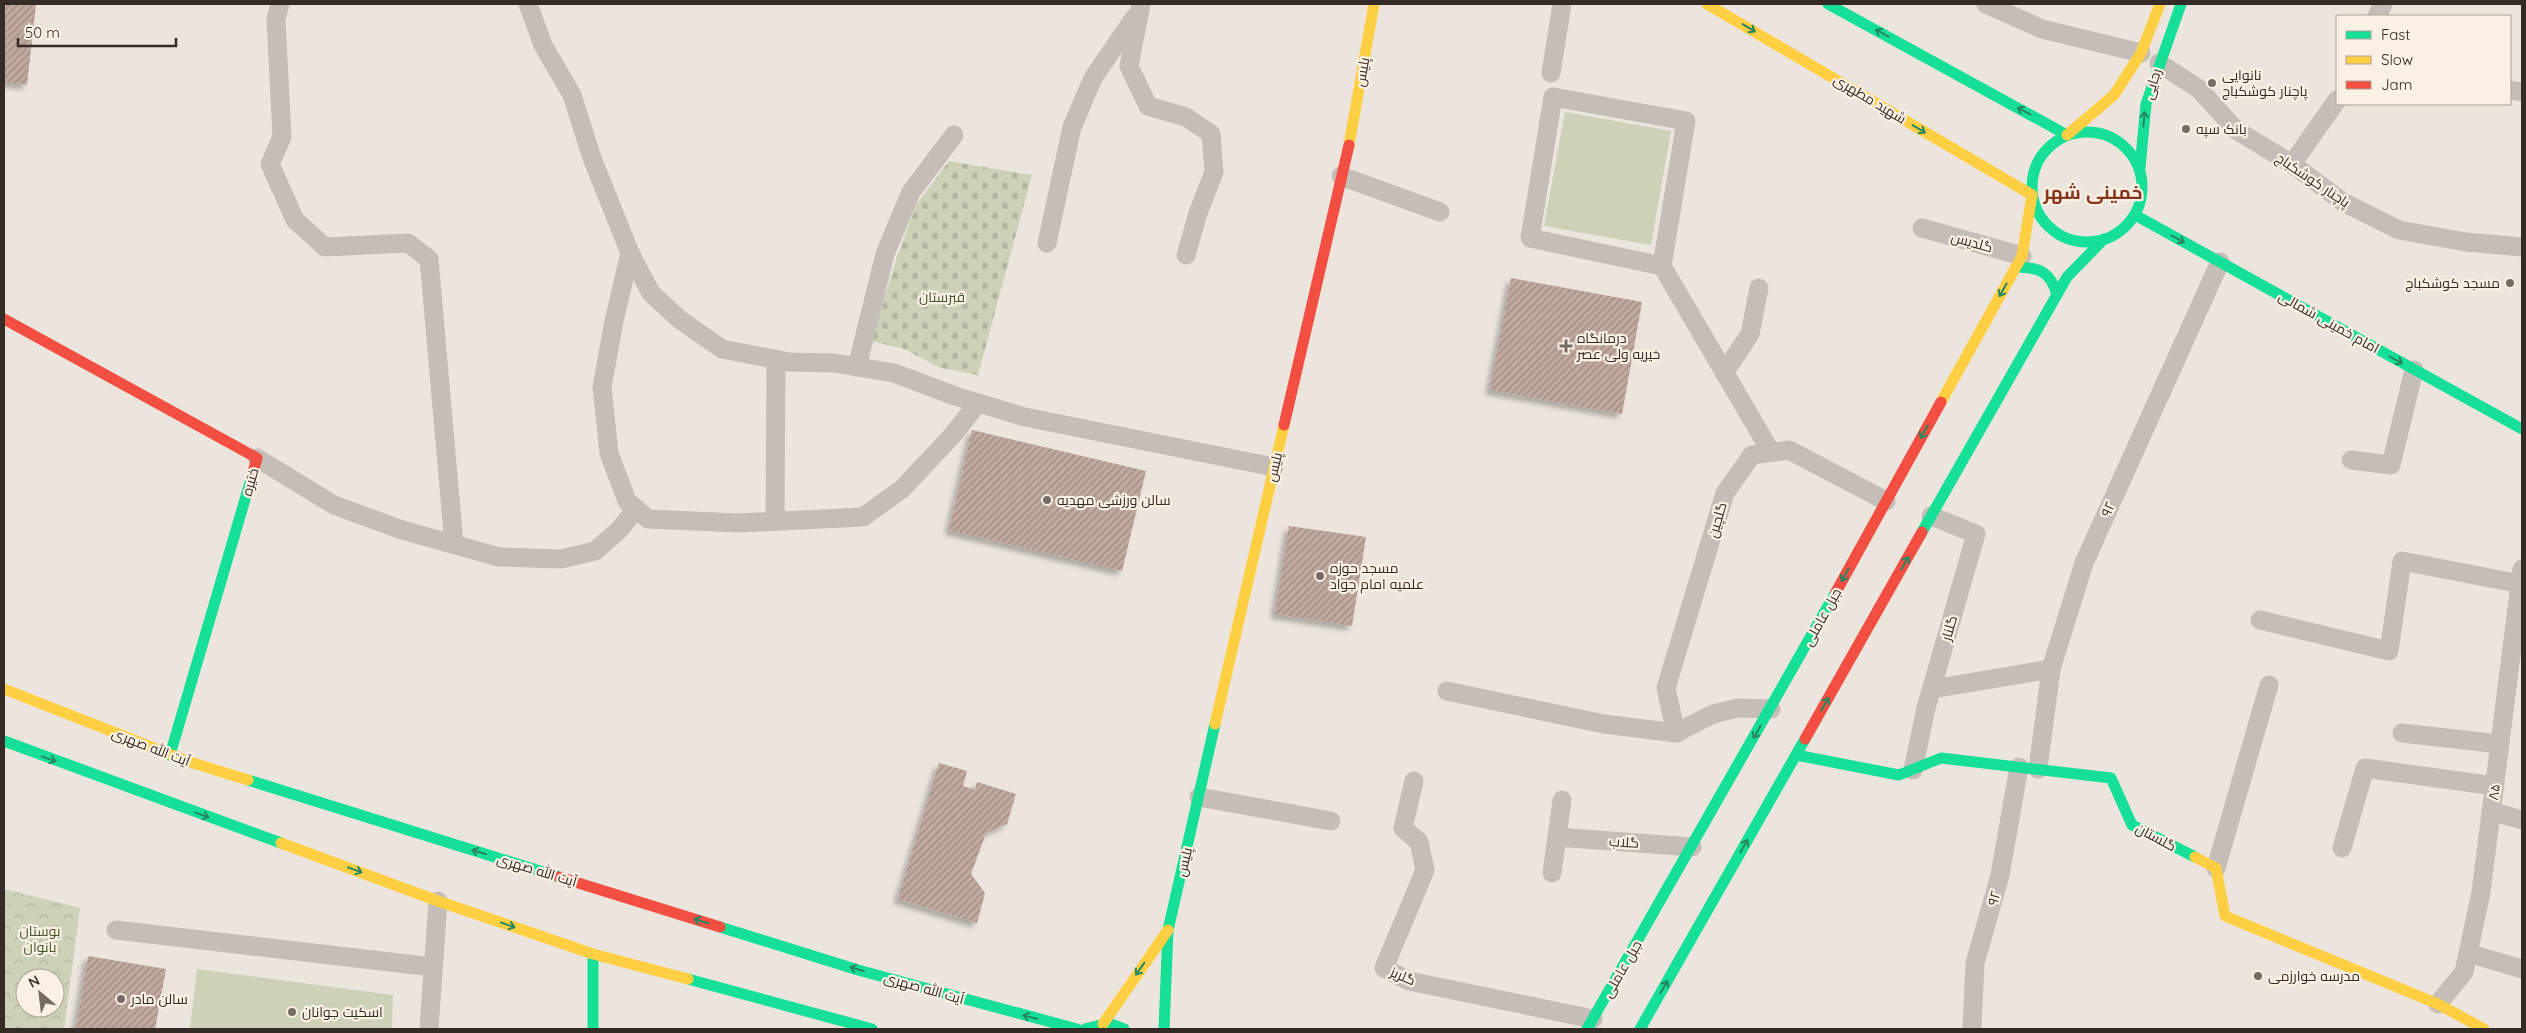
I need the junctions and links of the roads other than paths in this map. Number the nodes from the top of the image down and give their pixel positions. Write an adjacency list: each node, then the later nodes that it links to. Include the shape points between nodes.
1 (280, 4): 49 (street, via 276,19 282,137 270,164 295,220 325,247 408,243 429,259)
2 (528, 4): 27 (street, via 543,45 572,95 592,158)
3 (1374, 4): 19 (main road, پلیس)
4 (1562, 4): 13 (street)
5 (1707, 4): 20 (main road, شهید مطهری, one-way to 20)
6 (1828, 4): 16 (main road, one-way to 6)
7 (1986, 4): 11 (street, via 2042,28)
8 (2160, 4): 11 (main road, رجایی)
9 (2181, 4): 12 (main road, رجایی)
10 (1140, 8): 25 (street, via 1093,78 1072,127); 28 (street, via 1129,66 1148,106 1186,117 1211,134 1214,172)
11 (2141, 53): 16 (main road, رجایی, via 2114,95)
12 (2159, 63): 17 (street, پاچنار کوشکباج, via 2199,89 2236,130); 18 (main road, رجایی, one-way to 12, via 2146,104)
13 (1551, 72)
14 (2336, 101): 17 (street)
15 (954, 135): 36 (street, via 907,201 885,254)
16 (2067, 135): 18 (main road, via 2084,131 2102,133 2118,140 2131,152); 20 (main road, via 2051,144 2039,158 2032,176)
17 (2292, 164): 26 (street, پاچنار کوشکباج, via 2343,202 2399,230 2466,242)
18 (2140, 168): 22 (main road, via 2142,200)
19 (1342, 176): 21 (street); 44 (main road, پلیس)
20 (2032, 195): 24 (main road, via 2038,213 2050,228 2066,238 2085,242); 29 (main road, جبل عاملی)
21 (1440, 212)
22 (2135, 215): 24 (main road, via 2122,230); 30 (main road, امام خمینی شمالی, one-way to 30)
23 (1922, 228): 29 (street, گلدیس)
24 (2104, 240): 33 (main road, via 2067,277)
25 (1047, 244)
26 (2522, 247)
27 (630, 253): 35 (street, via 651,293 679,319 722,350); 46 (street, via 602,387 609,453 627,501)
28 (1186, 255)
29 (2019, 261): 33 (main road, via 2048,273); 45 (main road, جبل عاملی, one-way to 45)
30 (2220, 262): 37 (main road, امام خمینی شمالی, one-way to 37); 53 (street, ۹۲, via 2084,563)
31 (1662, 266): 31 (street, via 1686,120 1553,97 1530,238); 38 (street)
32 (1759, 288): 38 (street, via 1750,334)
33 (2057, 295): 47 (main road)
34 (4, 318): 42 (main road, ختیره)
35 (776, 359): 36 (street); 48 (street)
36 (857, 366): 39 (street, via 894,373)
37 (2414, 370): 40 (main road, امام خمینی شمالی); 43 (street, via 2392,465)
38 (1724, 373): 41 (street)
39 (978, 403): 44 (street, via 1025,417); 48 (street, via 902,489 863,517)
40 (2522, 430)
41 (1770, 452): 45 (street, گلچین, via 1789,450); 59 (street, گلچین, via 1752,455 1725,493 1666,688)
42 (257, 458): 49 (street, via 334,506); 63 (main road, ختیره)
43 (2351, 460)
44 (1274, 467): 70 (main road, پلیس)
45 (1886, 501): 58 (main road, جبل عاملی, one-way to 58)
46 (636, 509): 48 (street, via 648,519 739,523); 49 (street, via 619,530 594,551 561,559 499,557)
47 (1931, 516): 56 (street, گلنار, via 1976,534); 64 (main road, one-way to 47)
48 (775, 521)
49 (454, 544)
50 (2522, 577): 51 (street, ۸۵); 52 (street, via 2402,561 2389,651)
51 (2520, 612): 62 (street, ۸۵)
52 (2260, 620)
53 (2051, 670): 56 (street); 66 (street, ۹۲)
54 (2270, 685): 78 (street)
55 (4, 689): 63 (main road, آیت الله صهری)
56 (1932, 689): 67 (street, گلنار)
57 (1447, 692): 59 (street, via 1604,724)
58 (1771, 709): 59 (street, via 1738,708 1713,714); 76 (main road, جبل عاملی, one-way to 76)
59 (1676, 733)
60 (2402, 733): 62 (street)
61 (4, 742): 80 (main road, one-way to 80)
62 (2500, 744): 69 (street, ۸۵)
63 (170, 755): 88 (main road, آیت الله صهری, one-way to 63, via 848,967)
64 (1796, 755): 67 (main road, گلستان, via 1899,775); 99 (main road, one-way to 64)
65 (2019, 767): 66 (main road, گلستان); 67 (main road, گلستان, via 1941,758); 100 (street, ۹۲, via 2000,875 1975,963)
66 (2038, 769): 78 (main road, گلستان, via 2111,778 2132,825)
67 (1913, 770)
68 (1414, 781): 90 (street, گلریز, via 1403,828 1419,842 1425,870 1384,968 1409,981)
69 (2495, 786): 72 (street, ۸۵); 77 (street, via 2365,768)
70 (1199, 797): 74 (street); 82 (main road, پلیس)
71 (1562, 800): 75 (street)
72 (2491, 811): 73 (street); 83 (street, ۸۵)
73 (2522, 820)
74 (1331, 821)
75 (1557, 837): 76 (street, گلاب); 79 (street)
76 (1692, 847): 90 (main road, جبل عاملی)
77 (2342, 848)
78 (2216, 868): 87 (main road, via 2225,916)
79 (1552, 873)
80 (438, 901): 84 (main road, one-way to 84); 85 (street)
81 (116, 930): 85 (street)
82 (1168, 930): 89 (main road, one-way to 89); 98 (main road)
83 (2468, 953): 86 (street); 87 (street, ۸۵, via 2464,972)
84 (593, 954): 93 (main road); 94 (main road)
85 (433, 967): 92 (street)
86 (2522, 969)
87 (2438, 1004): 101 (main road)
88 (1002, 1009): 91 (main road); 95 (main road, آیت الله صهری, one-way to 88)
89 (1103, 1024): 96 (main road); 97 (main road)
90 (1590, 1024)
91 (1017, 1026)
92 (429, 1029)
93 (593, 1029)
94 (872, 1029)
95 (1077, 1029)
96 (1085, 1029)
97 (1124, 1029)
98 (1164, 1029)
99 (1640, 1029)
100 (1972, 1029)
101 (2484, 1029)

